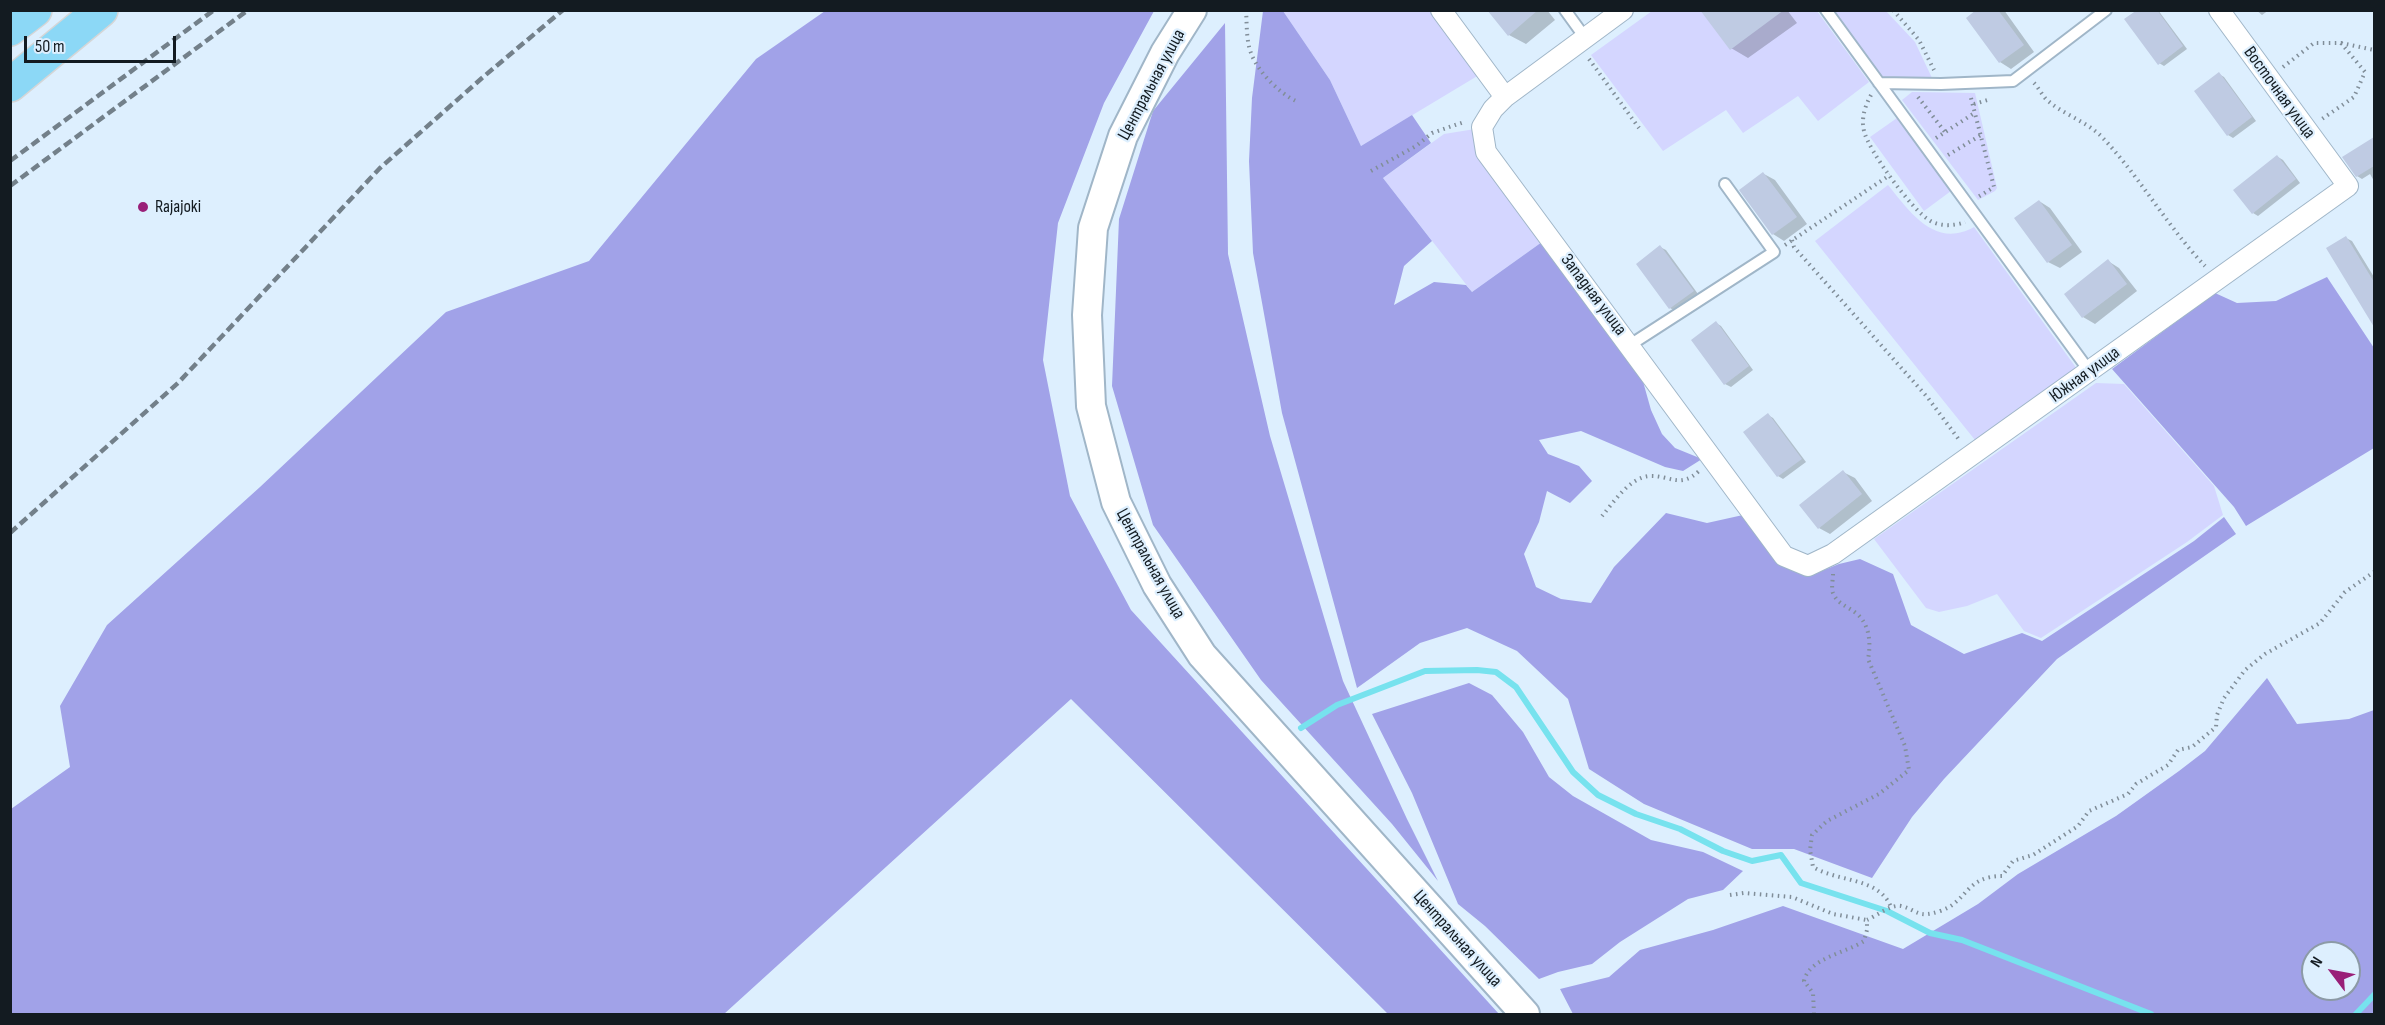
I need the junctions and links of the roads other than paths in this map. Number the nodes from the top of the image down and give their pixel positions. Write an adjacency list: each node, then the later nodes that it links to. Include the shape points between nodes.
1 (35, 10): 10 (highway)
2 (101, 10): 13 (highway)
3 (1192, 10): 20 (main road, Центральная улица, via 1165,53 1123,136 1094,228 1087,315 1091,406 1116,502 1157,585 1202,655)
4 (1441, 10): 14 (street)
5 (1565, 10): 11 (lane)
6 (1623, 10): 11 (street)
7 (1826, 10): 12 (lane)
8 (2106, 10): 12 (lane, via 2013,81)
9 (2219, 10): 15 (street, Восточная улица)
10 (10, 30)
11 (1582, 41): 14 (street)
12 (1879, 83): 18 (lane)
13 (10, 85)
14 (1505, 97): 17 (street, Западная улица, via 1482,127 1486,152)
15 (2340, 175): 18 (street, Южная улица, via 2348,186)
16 (1725, 184): 17 (lane, via 1774,252)
17 (1630, 345): 19 (street, Западная улица, via 1784,556)
18 (2090, 372): 19 (street, Южная улица, via 1833,554)
19 (1811, 564)
20 (1526, 1014)

